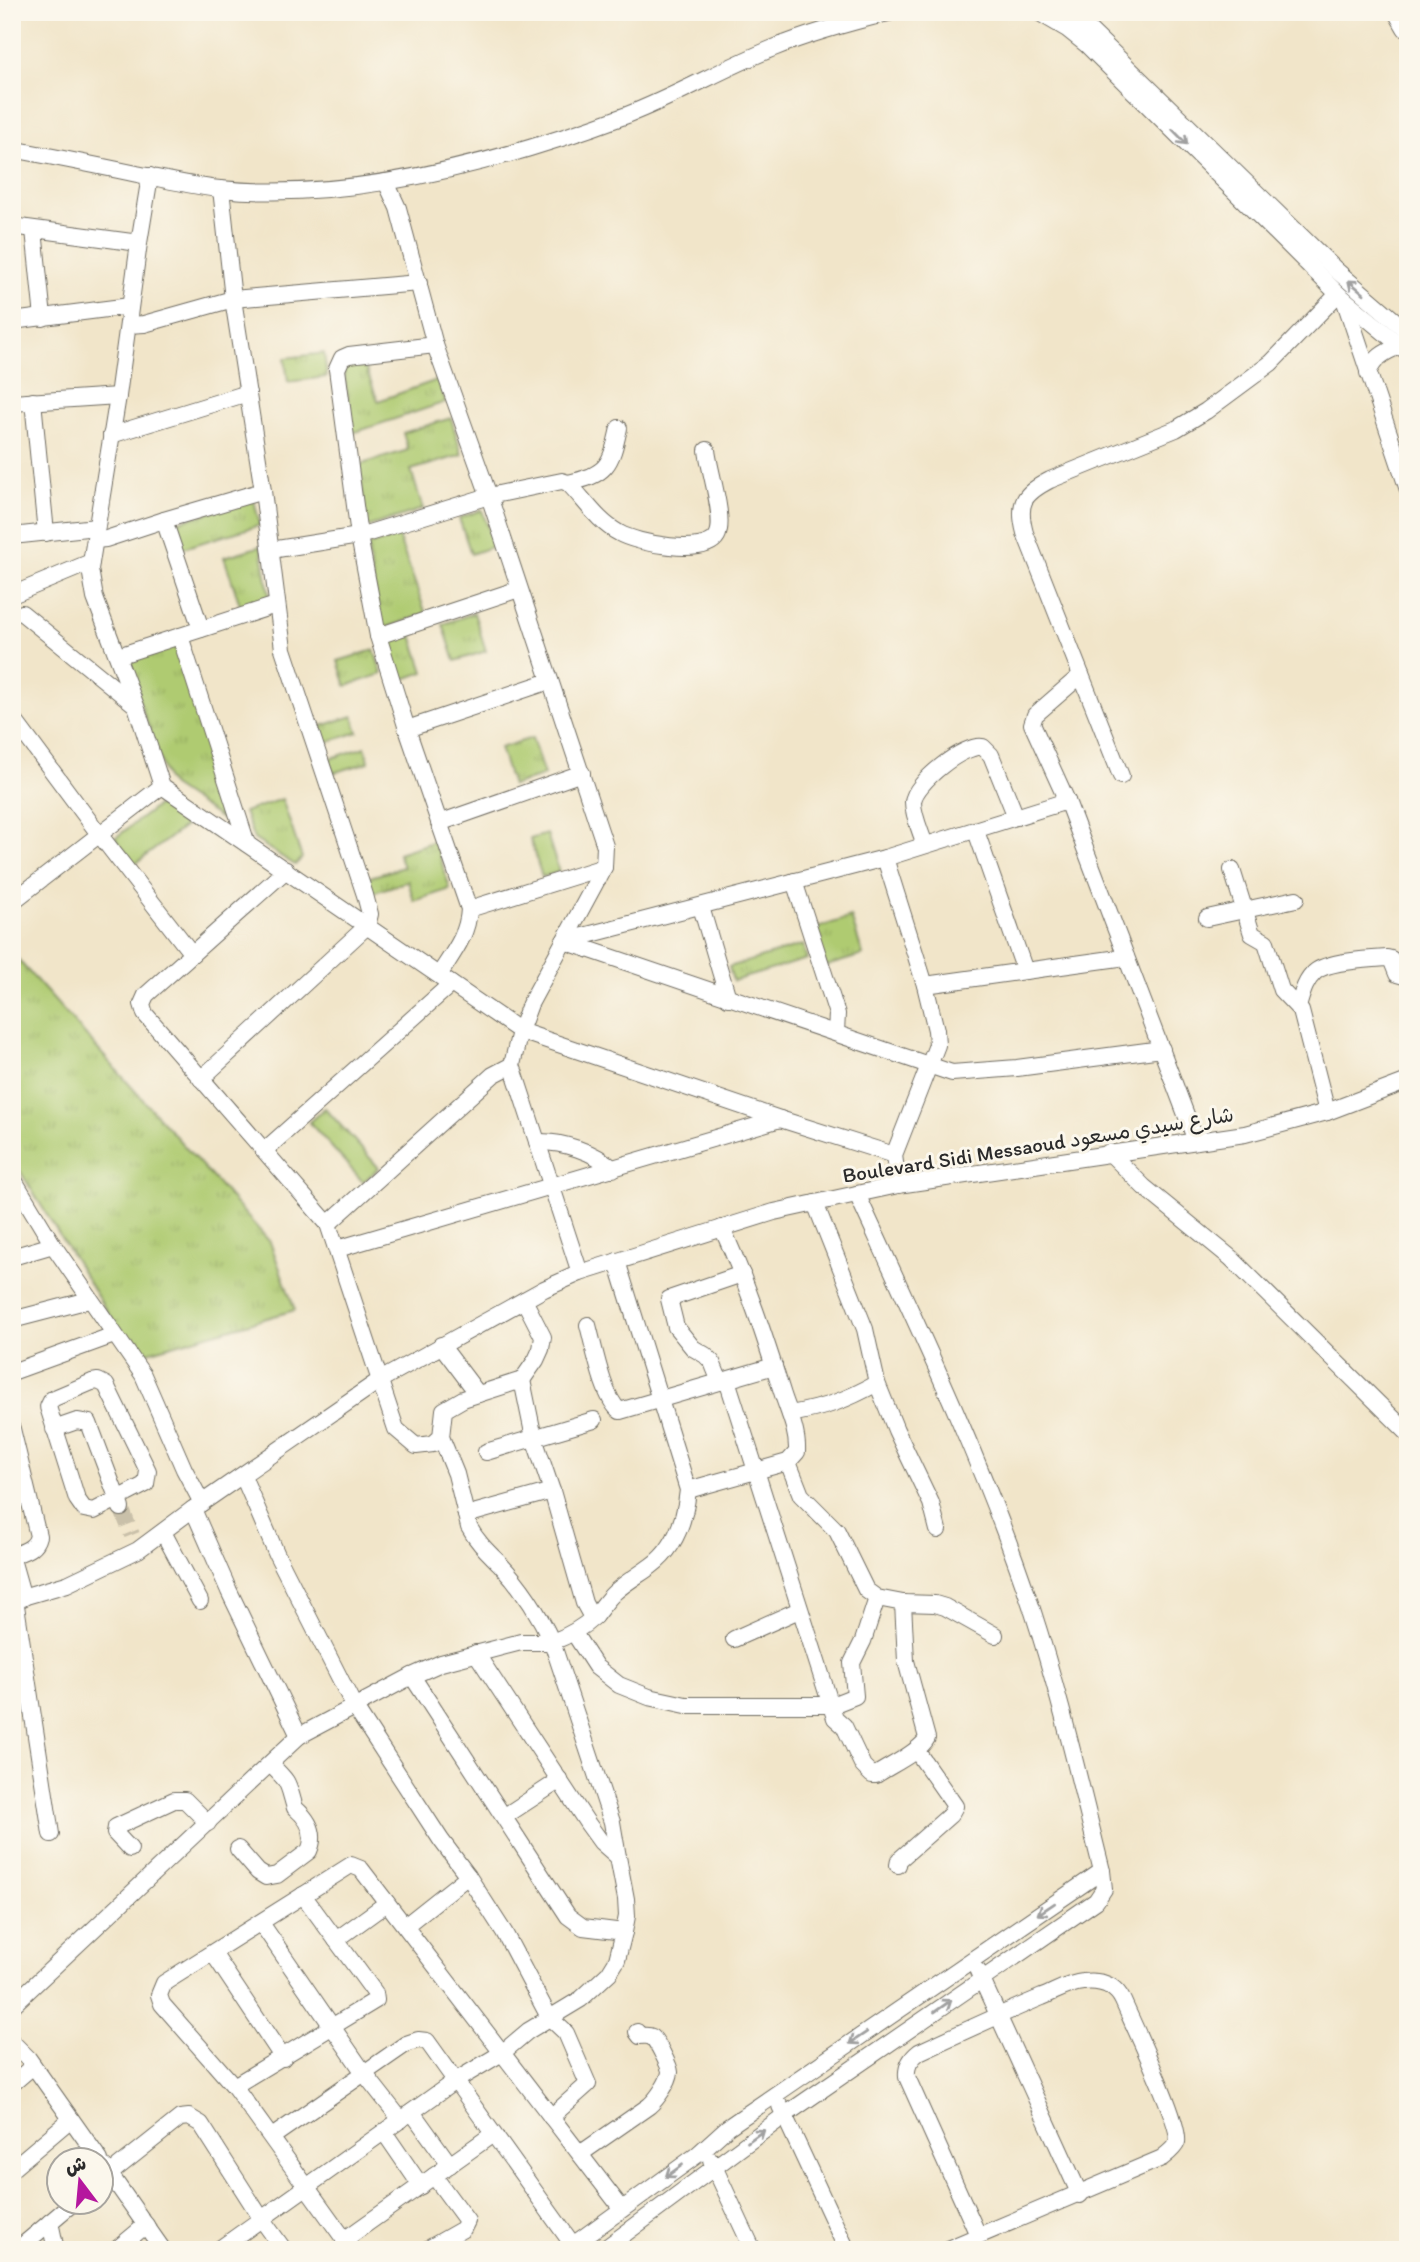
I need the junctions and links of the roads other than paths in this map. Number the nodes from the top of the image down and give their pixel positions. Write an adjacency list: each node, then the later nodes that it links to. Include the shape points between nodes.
1 (892, 12): 8 (street, via 771,49 580,132 481,161)
2 (1038, 12): 14 (street, one-way to 14, via 1087,45)
3 (1071, 12): 20 (street, one-way to 3)
4 (1400, 12): 5 (highway)
5 (1408, 26)
6 (12, 149): 7 (street)
7 (150, 176): 9 (street); 12 (street)
8 (386, 181): 9 (street, via 275,191); 13 (street)
9 (221, 189): 15 (street)
10 (12, 226): 11 (street)
11 (34, 230): 12 (street); 17 (street)
12 (139, 243): 16 (street)
13 (419, 283): 15 (street); 21 (street)
14 (1341, 297): 20 (street); 22 (street); 49 (street, via 1271,363 1206,411 1177,429 1030,491 1022,504 1025,533)
15 (233, 299): 19 (street); 23 (street)
16 (130, 306): 17 (street); 19 (street)
17 (43, 318): 18 (street)
18 (12, 321)
19 (128, 325): 24 (street)
20 (1405, 343): 22 (street, via 1376,358)
21 (435, 345): 33 (street); 38 (street, via 349,355 339,363)
22 (1368, 373): 31 (street)
23 (247, 393): 28 (street); 32 (street)
24 (118, 396): 25 (street); 28 (street)
25 (33, 401): 26 (street); 35 (street)
26 (12, 403)
27 (619, 428): 30 (street, via 606,467 595,476)
28 (111, 435): 36 (street)
29 (707, 450): 30 (street, via 719,529 714,540 698,547 651,542 617,532)
30 (568, 483): 33 (street, via 555,481)
31 (1408, 490)
32 (263, 491): 34 (street); 39 (street)
33 (489, 496): 38 (street); 41 (street)
34 (164, 520): 36 (street, via 106,540); 45 (street)
35 (46, 533): 36 (street); 37 (street)
36 (95, 533): 40 (street)
37 (12, 536)
38 (359, 536): 39 (street); 47 (street)
39 (271, 550): 43 (street)
40 (91, 562): 42 (street); 48 (street, via 92,586)
41 (519, 589): 47 (street); 50 (street)
42 (12, 595)
43 (276, 605): 45 (street); 75 (street, via 283,649 368,905)
44 (22, 613): 51 (street)
45 (201, 629): 46 (street)
46 (180, 636): 48 (street); 62 (street)
47 (378, 636): 53 (street)
48 (118, 656): 51 (street)
49 (1081, 675): 55 (street); 57 (street, via 1032,718)
50 (550, 681): 53 (street); 54 (street)
51 (135, 706): 56 (street)
52 (12, 717): 61 (street)
53 (407, 730): 59 (street)
54 (582, 773): 59 (street); 65 (street, via 602,831)
55 (1121, 776)
56 (162, 786): 61 (street); 62 (street)
57 (1067, 801): 58 (street); 78 (street)
58 (1016, 817): 60 (street); 63 (street, via 991,755 984,747 970,747 916,792 913,807)
59 (439, 823): 72 (street)
60 (976, 831): 63 (street); 79 (street)
61 (99, 834): 70 (street); 77 (street)
62 (247, 845): 66 (street)
63 (925, 845): 64 (street)
64 (885, 858): 68 (street); 82 (street)
65 (604, 867): 72 (street); 76 (street)
66 (286, 870): 75 (street); 77 (street)
67 (1232, 870): 73 (street)
68 (794, 881): 71 (street); 86 (street, via 837,1014)
69 (1296, 899): 73 (street)
70 (12, 902)
71 (701, 907): 76 (street); 83 (street)
72 (469, 909): 81 (street, via 468,925)
73 (1244, 910): 74 (street); 84 (street, via 1252,934 1268,946 1281,989)
74 (1207, 918)
75 (368, 926): 81 (street); 90 (street)
76 (564, 941): 83 (street); 85 (street)
77 (192, 954): 90 (street, via 146,995 142,1004 145,1014)
78 (1126, 957): 79 (street); 87 (street)
79 (1025, 971): 82 (street)
80 (1408, 977): 84 (street, via 1397,974 1387,958 1328,965 1317,970 1304,988)
81 (445, 980): 85 (street); 96 (street)
82 (925, 985): 89 (street, via 937,1045)
83 (728, 998): 86 (street)
84 (1298, 1007): 92 (street)
85 (520, 1031): 88 (street); 93 (street)
86 (836, 1032): 89 (street)
87 (1162, 1049): 89 (street, via 973,1073); 94 (street)
88 (512, 1065): 95 (street); 105 (street, via 493,1075)
89 (930, 1066): 98 (street)
90 (201, 1079): 96 (street)
91 (1408, 1081): 92 (street, Boulevard Sidi Messaoud شارع سيدي مسعود)
92 (1327, 1112): 94 (street, Boulevard Sidi Messaoud شارع سيدي مسعود, via 1245,1134)
93 (780, 1119): 98 (street); 99 (street)
94 (1196, 1140): 97 (street, Boulevard Sidi Messaoud شارع سيدي مسعود)
95 (537, 1142): 99 (street, via 592,1155); 102 (street)
96 (265, 1150): 105 (street)
97 (1109, 1152): 101 (street, Boulevard Sidi Messaoud شارع سيدي مسعود); 131 (street, via 1231,1258)
98 (894, 1155): 101 (street)
99 (613, 1169): 102 (street)
100 (12, 1177): 107 (street)
101 (898, 1185): 103 (street, Boulevard Sidi Messaoud شارع سيدي مسعود)
102 (552, 1187): 108 (street); 111 (street)
103 (857, 1194): 104 (street, Boulevard Sidi Messaoud شارع سيدي مسعود); 171 (street, via 943,1380 999,1517 1052,1673)
104 (815, 1203): 106 (street, Boulevard Sidi Messaoud شارع سيدي مسعود); 124 (street, via 865,1329)
105 (328, 1224): 108 (street)
106 (722, 1228): 110 (street, Boulevard Sidi Messaoud شارع سيدي مسعود); 112 (street)
107 (53, 1245): 109 (street); 113 (street)
108 (337, 1249): 122 (street)
109 (12, 1257)
110 (617, 1261): 111 (street, Boulevard Sidi Messaoud شارع سيدي مسعود); 126 (street)
111 (580, 1273): 114 (street, Boulevard Sidi Messaoud شارع سيدي مسعود)
112 (742, 1274): 119 (street); 123 (street, via 669,1299 676,1327 712,1362)
113 (89, 1300): 115 (street); 117 (street)
114 (524, 1300): 118 (street, Boulevard Sidi Messaoud شارع سيدي مسعود); 121 (street, via 543,1337 536,1360)
115 (12, 1320)
116 (588, 1325): 126 (street, via 615,1409)
117 (114, 1335): 120 (street); 141 (street, via 144,1376)
118 (441, 1345): 122 (street, Boulevard Sidi Messaoud شارع سيدي مسعود); 125 (street)
119 (774, 1366): 123 (street); 127 (street)
120 (12, 1372)
121 (522, 1380): 125 (street); 133 (street)
122 (380, 1381): 132 (street, via 391,1420 402,1436 416,1446 433,1444); 137 (street, Boulevard Sidi Messaoud شارع سيدي مسعود)
123 (723, 1381): 126 (street); 136 (street)
124 (877, 1383): 127 (street, via 822,1409); 143 (street)
125 (478, 1394): 132 (street, via 444,1410)
126 (660, 1400): 138 (street)
127 (790, 1414): 135 (street, via 797,1452)
128 (594, 1420): 133 (street)
129 (54, 1429): 140 (street, via 84,1509); 140 (street, via 77,1421 89,1423); 140 (street, via 48,1407 52,1399 92,1382 106,1385 148,1471 146,1484)
130 (12, 1430): 145 (street, via 38,1535 31,1548)
131 (1408, 1433)
132 (441, 1437): 142 (street)
133 (534, 1438): 134 (street); 139 (street)
134 (486, 1452)
135 (788, 1462): 136 (street); 146 (street, via 801,1495 834,1526 861,1583)
136 (758, 1472): 138 (street); 150 (street)
137 (243, 1476): 141 (street, Boulevard Sidi Messaoud شارع سيدي مسعود); 159 (street, via 292,1587)
138 (688, 1490): 151 (street, via 681,1526 667,1551 615,1592)
139 (552, 1491): 142 (street); 151 (street, via 584,1603)
140 (120, 1505)
141 (198, 1506): 144 (street, Boulevard Sidi Messaoud شارع سيدي مسعود); 160 (street, via 229,1591)
142 (466, 1515): 155 (street, via 474,1538 516,1583)
143 (939, 1530)
144 (163, 1532): 147 (street, Boulevard Sidi Messaoud شارع سيدي مسعود, via 135,1542 78,1579); 148 (street)
145 (12, 1557): 147 (street)
146 (877, 1598): 149 (street); 158 (street, via 852,1663 855,1696)
147 (17, 1599): 166 (street)
148 (200, 1601)
149 (903, 1603): 153 (street, via 945,1607); 161 (street, via 906,1661 926,1732 925,1742)
150 (799, 1610): 154 (street); 158 (street)
151 (594, 1616): 152 (street)
152 (574, 1633): 155 (street); 158 (street, via 596,1667 619,1685 649,1697 686,1705)
153 (995, 1634)
154 (734, 1639)
155 (552, 1642): 156 (street); 169 (street, via 612,1822)
156 (476, 1653): 157 (street); 163 (street)
157 (412, 1675): 159 (street); 164 (street)
158 (832, 1705): 161 (street, via 835,1718 872,1775)
159 (354, 1706): 160 (street); 172 (street)
160 (299, 1736): 162 (street)
161 (916, 1750): 170 (street, via 955,1806)
162 (270, 1764): 165 (street); 168 (street, via 291,1787 295,1808 311,1829 311,1845 277,1875 266,1877)
163 (560, 1780): 164 (street); 169 (street, via 588,1824)
164 (505, 1816): 177 (street, via 575,1923)
165 (208, 1824): 167 (street, via 186,1800 174,1800 116,1827 115,1833); 182 (street)
166 (51, 1835)
167 (130, 1849)
168 (238, 1849)
169 (618, 1857): 177 (street, via 626,1899)
170 (898, 1865)
171 (1102, 1871): 180 (street, one-way to 180); 181 (street, via 1104,1889 1096,1901)
172 (468, 1876): 176 (street); 184 (street)
173 (303, 1895): 174 (street, via 351,1865 361,1869); 175 (street); 178 (street)
174 (387, 1903): 176 (street); 178 (street)
175 (261, 1923): 179 (street); 185 (street)
176 (405, 1926): 188 (street)
177 (624, 1932): 184 (street, via 609,1973 581,1998)
178 (336, 1940): 185 (street, via 376,1998)
179 (213, 1953): 189 (street); 194 (street, via 164,1983 159,1996)
180 (973, 1959): 181 (street); 195 (street, one-way to 195)
181 (982, 1979): 183 (street); 196 (street, one-way to 181)
182 (12, 2006)
183 (998, 2015): 213 (street); 213 (street, via 1080,1982 1110,1985 1123,2001 1169,2107 1177,2143 1162,2158); 219 (street, via 919,2052 906,2071)
184 (549, 2017): 188 (street); 198 (street, via 566,2032 589,2081)
185 (333, 2028): 189 (street); 191 (street)
186 (637, 2032): 205 (street, via 655,2040 670,2074 655,2101)
187 (12, 2042): 190 (street)
188 (502, 2053): 192 (street); 198 (street)
189 (283, 2057): 194 (street)
190 (33, 2066): 193 (street); 199 (street)
191 (364, 2073): 192 (street, via 406,2044 422,2039); 197 (street); 202 (street)
192 (455, 2081): 197 (street); 201 (street)
193 (12, 2084)
194 (234, 2086): 202 (street)
195 (775, 2095): 196 (street); 204 (street)
196 (785, 2115): 209 (street, one-way to 196); 231 (street)
197 (407, 2116): 200 (street); 208 (street)
198 (551, 2117): 205 (street)
199 (71, 2119): 203 (street); 206 (street)
200 (384, 2132): 210 (street); 212 (street)
201 (493, 2134): 208 (street); 221 (street)
202 (272, 2137): 212 (street)
203 (88, 2146)
204 (705, 2148): 209 (street); 214 (street, one-way to 214)
205 (580, 2154): 214 (street)
206 (15, 2159)
207 (116, 2160): 216 (street, via 180,2118 189,2117 201,2124)
208 (450, 2165): 210 (street)
209 (714, 2167): 229 (street); 230 (street)
210 (427, 2181): 220 (street); 228 (street, via 467,2221 463,2229)
211 (116, 2186): 218 (street)
212 (307, 2187): 216 (street); 220 (street)
213 (1080, 2195): 219 (street)
214 (622, 2210): 221 (street)
215 (58, 2216): 217 (street)
216 (261, 2218): 226 (street); 227 (street)
217 (50, 2222): 222 (street); 223 (street)
218 (146, 2225): 224 (street); 225 (street)
219 (978, 2235): 232 (street)
220 (348, 2245)
221 (569, 2247)
222 (18, 2250)
223 (56, 2250)
224 (116, 2250)
225 (163, 2250)
226 (218, 2250)
227 (284, 2250)
228 (426, 2250)
229 (603, 2250)
230 (753, 2250)
231 (847, 2250)
232 (944, 2250)

